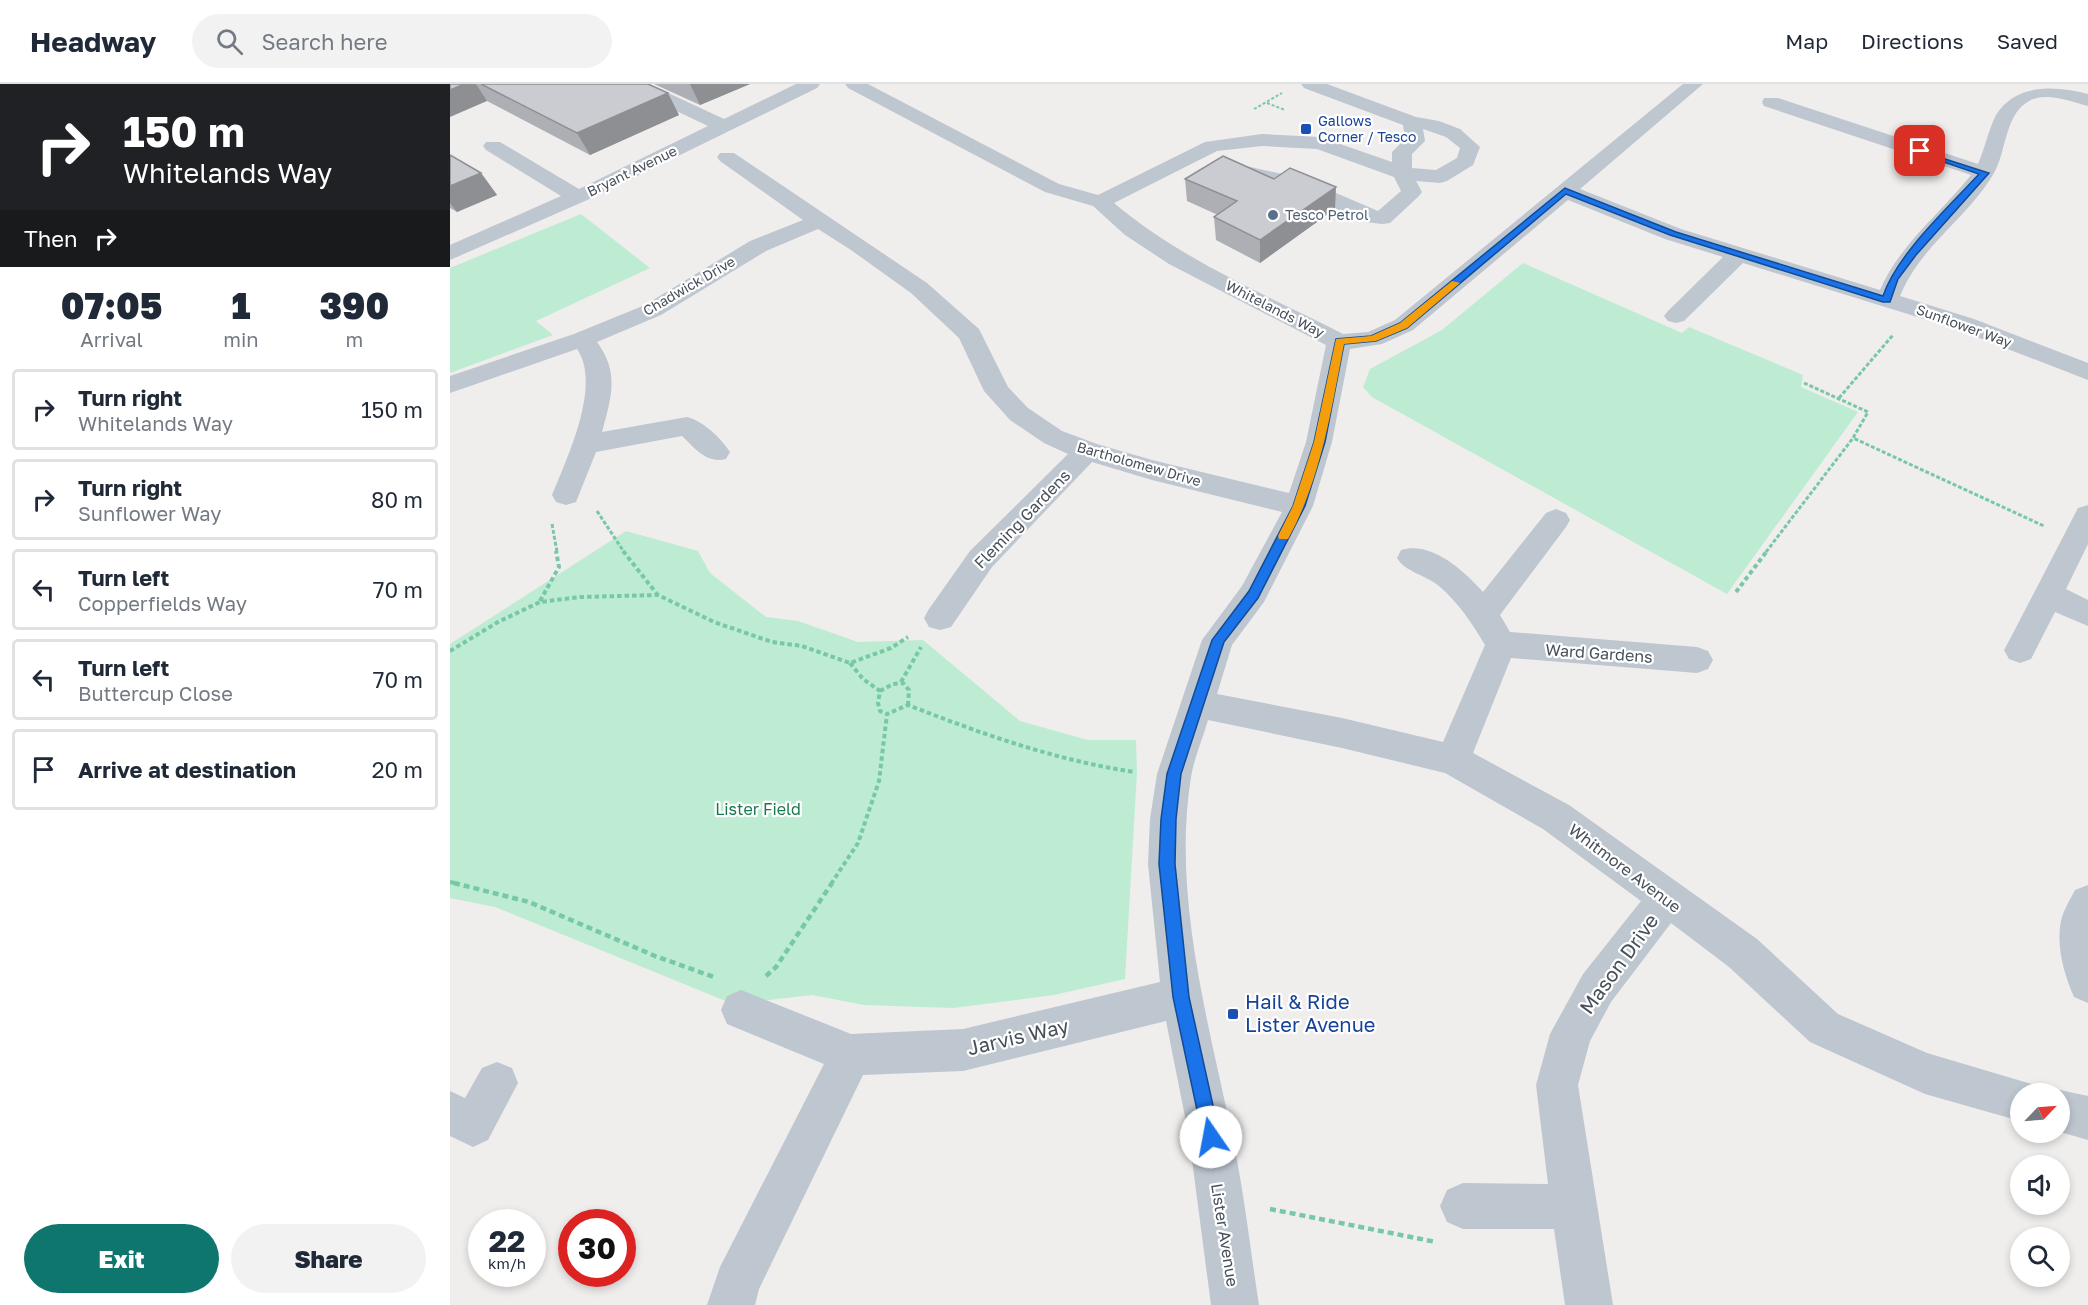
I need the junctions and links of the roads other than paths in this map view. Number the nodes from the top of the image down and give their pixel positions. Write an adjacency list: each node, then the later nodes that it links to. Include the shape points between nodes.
1 (634, 84): 10 (street)
2 (811, 84): 10 (street, Bryant Avenue)
3 (854, 84): 18 (street, Whitelands Way, via 1052,188)
4 (1310, 84): 9 (street)
5 (1694, 84): 16 (street, Whitelands Way)
6 (2043, 88): 7 (street); 15 (street, via 2015,101)
7 (2088, 100)
8 (1771, 102): 15 (street)
9 (1412, 122): 14 (street, via 1414,141 1402,152); 14 (street, via 1453,134 1470,147 1466,160 1440,177)
10 (723, 126): 17 (street, Bryant Avenue)
11 (493, 146): 17 (street)
12 (727, 157): 19 (street, Bartholomew Drive)
13 (1186, 160): 14 (street, via 1212,146 1262,140 1320,142); 14 (street, via 1294,182 1380,218 1412,192); 18 (street)
14 (1402, 173)
15 (1984, 173): 22 (street, via 1913,254 1894,279)
16 (1565, 191): 21 (street, Sunflower Way); 25 (street, Whitelands Way, via 1404,325 1373,339)
17 (577, 197): 20 (street, Bryant Avenue)
18 (1100, 202): 25 (street, Whitelands Way, via 1177,259)
19 (819, 221): 24 (street, Chadwick Drive, via 758,246 653,310); 29 (street, Bartholomew Drive, via 919,288 970,334 997,391 1019,414 1053,437)
20 (450, 253)
21 (1738, 255): 22 (street, Sunflower Way); 23 (street)
22 (1887, 300): 26 (street, Sunflower Way, via 1965,324)
23 (1676, 316)
24 (583, 339): 27 (street, Chadwick Drive); 28 (street, via 597,363 597,388)
25 (1339, 342): 32 (street, Lister Avenue, via 1319,442)
26 (2088, 372)
27 (450, 385)
28 (587, 444): 30 (street, via 687,426); 31 (street)
29 (1087, 451): 32 (street, Bartholomew Drive); 39 (street, Fleming Gardens, via 981,559)
30 (716, 452)
31 (566, 495)
32 (1299, 506): 43 (street, Lister Avenue, via 1253,594 1218,640)
33 (1556, 520): 37 (street)
34 (2081, 528): 36 (street)
35 (1412, 558): 37 (street, via 1438,569)
36 (2049, 595): 38 (street); 41 (street)
37 (1483, 614): 40 (street)
38 (2088, 614)
39 (940, 618)
40 (1501, 644): 42 (street, Ward Gardens); 44 (street)
41 (2020, 650)
42 (1697, 660)
43 (1198, 704): 44 (street, Whitmore Avenue); 48 (street, Lister Avenue, via 1174,774 1168,819 1167,864)
44 (1453, 760): 45 (street, Whitmore Avenue, via 1556,817)
45 (1666, 899): 52 (street, Whitmore Avenue, via 1743,953 1824,1028 1925,1073); 57 (street, Mason Drive, via 1597,988 1571,1034 1557,1084)
46 (2088, 903): 47 (street, via 2080,921 2081,962)
47 (2088, 983)
48 (1181, 997): 50 (street, Jarvis Way, via 963,1050); 59 (street, Lister Avenue, via 1211,1137)
49 (745, 1000): 50 (street, Jarvis Way)
50 (851, 1055): 58 (street, via 737,1284)
51 (496, 1083): 53 (street, via 473,1125)
52 (2010, 1097)
53 (450, 1113)
54 (2070, 1114): 55 (street)
55 (2088, 1118)
56 (1463, 1206): 57 (street)
57 (1573, 1207): 60 (street, Mason Drive)
58 (731, 1305)
59 (1234, 1305)
60 (1589, 1305)

